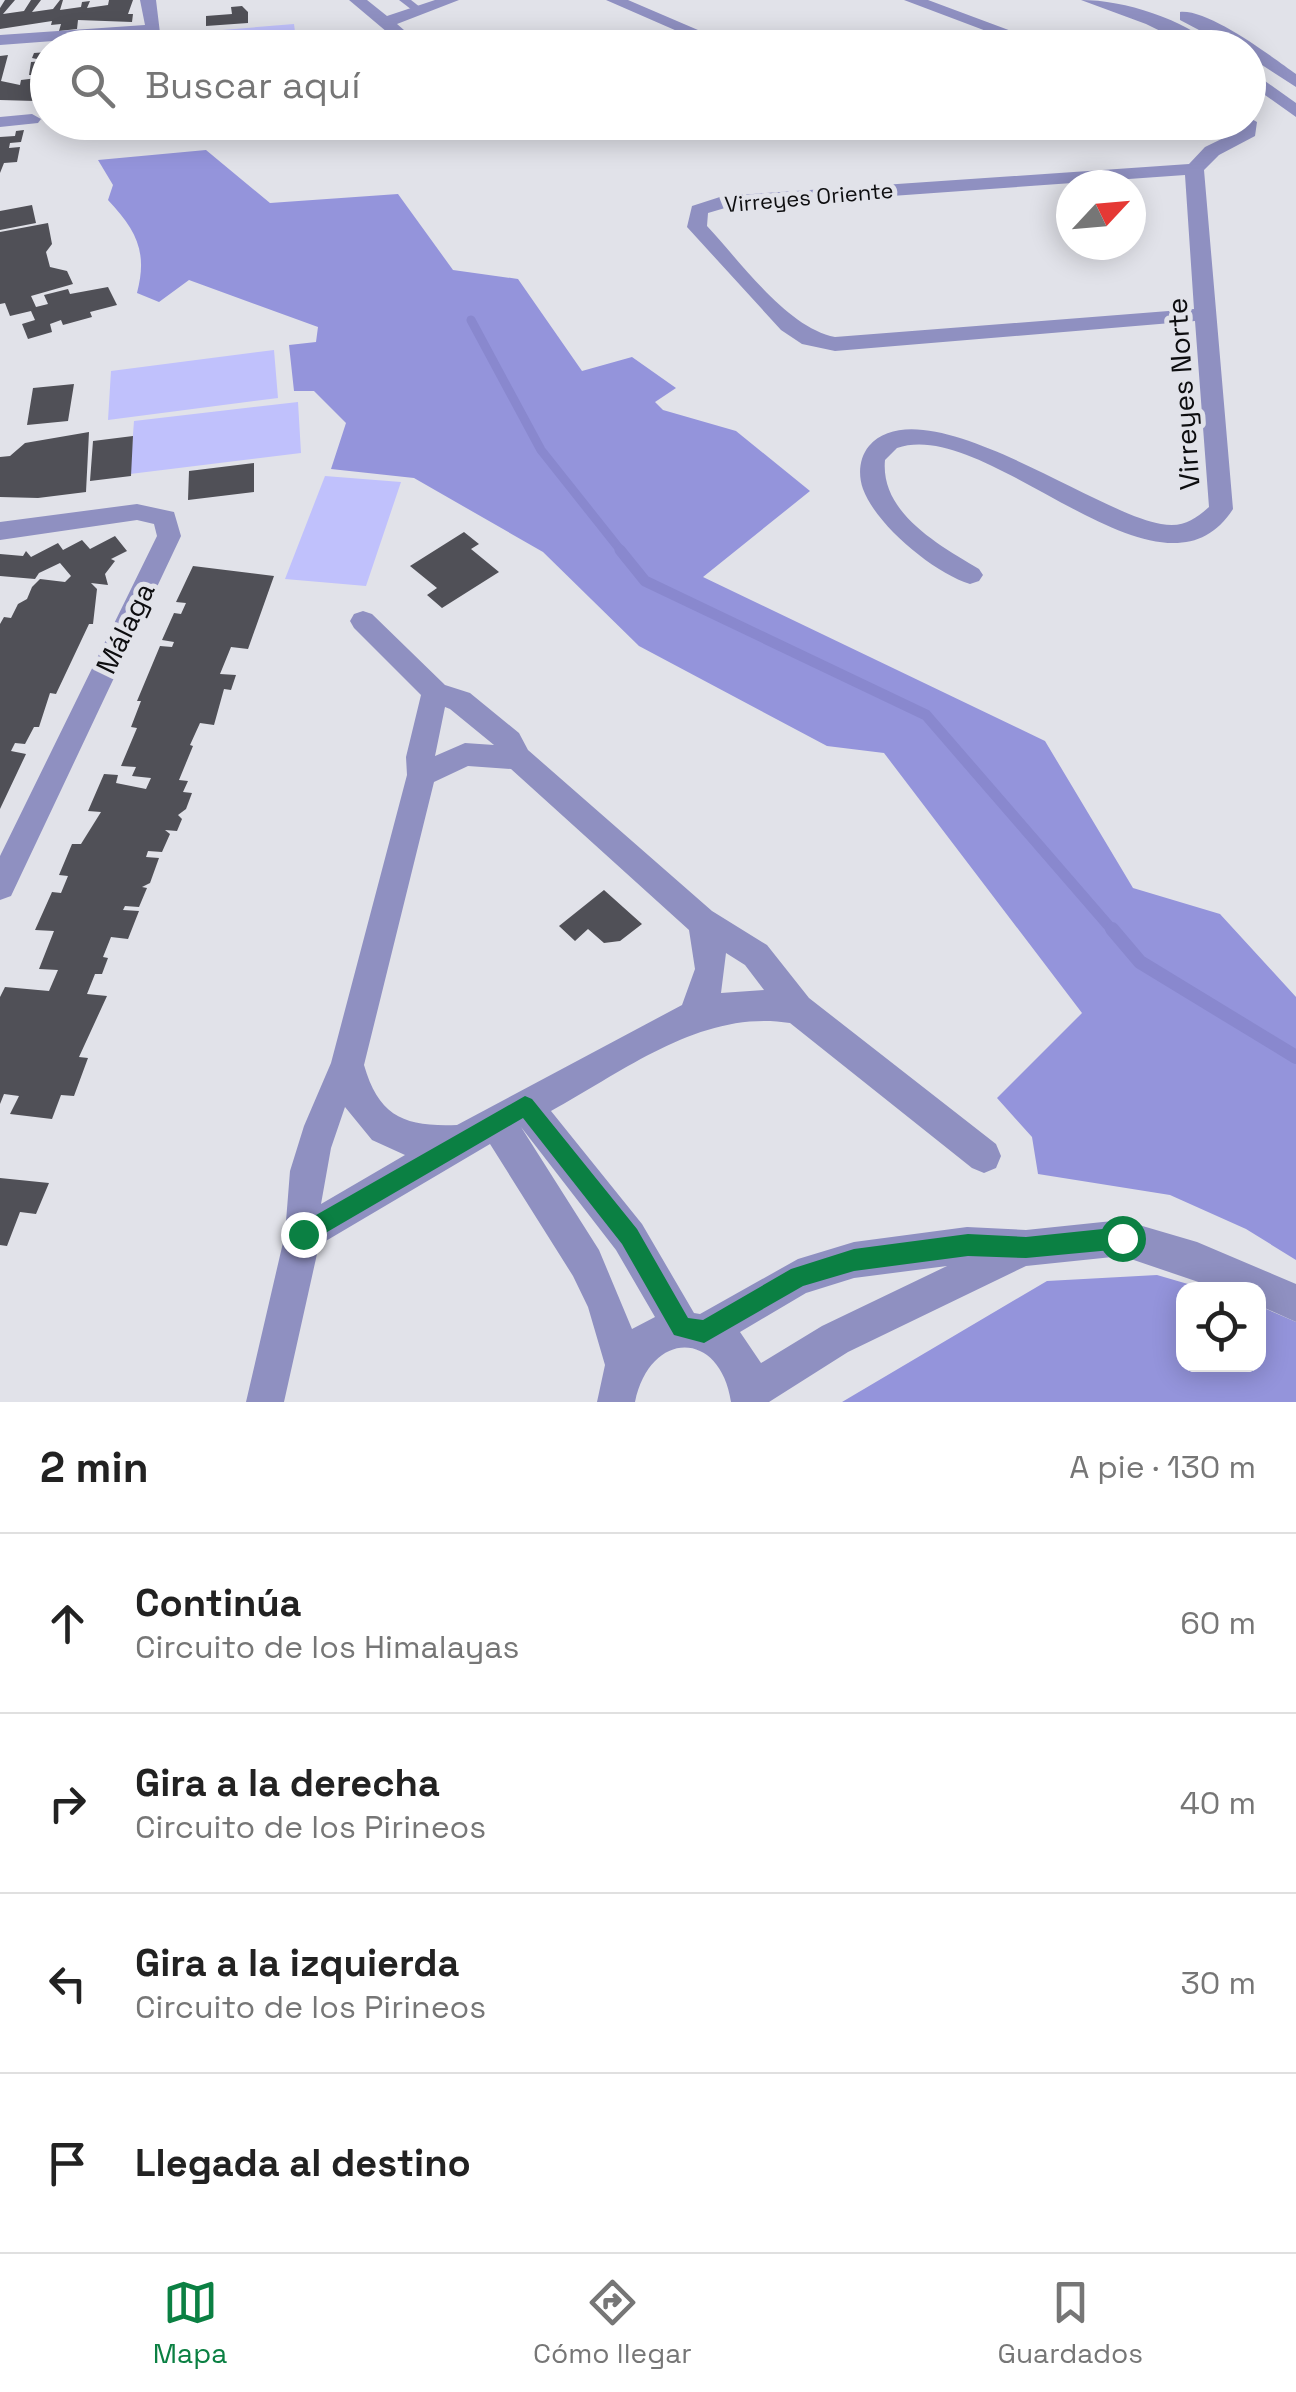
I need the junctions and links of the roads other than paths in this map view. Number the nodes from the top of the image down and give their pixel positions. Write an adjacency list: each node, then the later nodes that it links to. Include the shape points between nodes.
1 (148, 0): 10 (street, via 154,29)
2 (357, 0): 9 (street)
3 (451, 0): 8 (street)
4 (614, 0): 12 (street)
5 (912, 0): 13 (street)
6 (1090, 0): 14 (street)
7 (1139, 0): 15 (street)
8 (412, 5): 9 (street)
9 (388, 21): 11 (street)
10 (140, 30)
11 (398, 30)
12 (688, 30)
13 (986, 30)
14 (1173, 30)
15 (1213, 30)
16 (30, 38): 17 (street)
17 (0, 40)
18 (1266, 60): 19 (street)
19 (1290, 77)
20 (1266, 92): 21 (street)
21 (1296, 112)
22 (30, 119): 23 (street)
23 (0, 122)
24 (1211, 140): 26 (street)
25 (1233, 140): 26 (street)
26 (1212, 151): 27 (street)
27 (1194, 169): 28 (street, Virreyes Norte); 28 (street, Virreyes Oriente, via 723,202 699,210 697,227 789,325 810,339 836,344)
28 (1208, 314): 30 (street, Virreyes Norte, via 1221,509 1203,531 1185,536 1126,526 942,437 914,435 881,447 870,477 890,513)
29 (0, 531): 35 (street, Málaga, via 137,512 165,518 169,536)
30 (970, 575)
31 (362, 621): 32 (street)
32 (434, 692): 33 (street, via 460,700); 34 (street)
33 (518, 758): 34 (street, via 465,754); 36 (street)
34 (421, 775): 39 (street)
35 (0, 887)
36 (701, 920): 37 (street, via 756,955); 38 (street, via 713,969)
37 (798, 1008): 38 (street, via 762,1002); 42 (street)
38 (694, 1016): 40 (street)
39 (347, 1064): 41 (street, via 360,1104 390,1133 419,1143); 43 (street, via 328,1103 300,1210)
40 (510, 1114): 41 (street); 46 (street, via 629,1236); 47 (street, via 604,1303)
41 (460, 1142): 43 (street)
42 (984, 1156)
43 (303, 1234): 49 (street)
44 (1026, 1248): 45 (street, via 1122,1238 1197,1260); 46 (street, via 968,1245 854,1260 798,1277); 48 (street, via 888,1312)
45 (1296, 1303)
46 (693, 1330): 47 (street, via 658,1332 640,1344); 48 (street, via 726,1345 742,1365)
47 (616, 1391)
48 (751, 1396)
49 (265, 1402)

